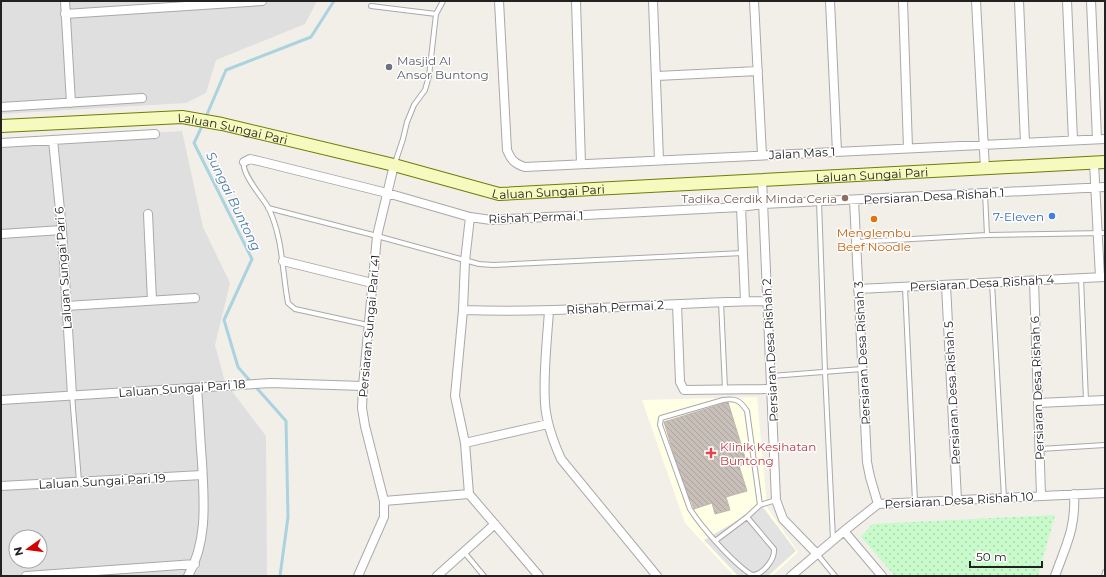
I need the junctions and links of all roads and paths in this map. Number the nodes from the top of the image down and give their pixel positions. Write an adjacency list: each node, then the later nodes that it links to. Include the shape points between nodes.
1 (65, 1): 15 (street)
2 (262, 1): 15 (street)
3 (443, 1): 16 (lane)
4 (499, 1): 36 (street, Jalan Mas 1, via 507,150 510,159 517,165 526,167)
5 (576, 1): 36 (street)
6 (653, 1): 18 (street)
7 (754, 1): 17 (street)
8 (830, 1): 31 (street)
9 (903, 1): 30 (street)
10 (976, 1): 29 (street)
11 (1019, 1): 28 (street)
12 (1067, 1): 26 (street)
13 (1091, 1): 24 (street)
14 (371, 6): 16 (lane)
15 (65, 14): 20 (street)
16 (436, 14): 37 (lane, via 429,76 425,90 414,104)
17 (758, 71): 18 (street); 32 (street)
18 (657, 76): 33 (street)
19 (142, 98): 20 (street)
20 (71, 103): 21 (street)
21 (1, 107)
22 (1, 126): 37 (main road, Laluan Sungai Pari, via 182,117 222,124)
23 (155, 134): 25 (street)
24 (1101, 139): 26 (street, Jalan Mas 1)
25 (53, 140): 27 (street); 51 (street, Laluan Sungai Pari 6)
26 (1073, 140): 28 (street, Jalan Mas 1)
27 (1, 143)
28 (1025, 143): 29 (street, Jalan Mas 1)
29 (983, 145): 30 (street, Jalan Mas 1); 38 (street)
30 (908, 148): 31 (street, Jalan Mas 1)
31 (837, 152): 32 (street, Jalan Mas 1)
32 (762, 155): 33 (street, Jalan Mas 1)
33 (659, 160): 36 (street, Jalan Mas 1)
34 (244, 162): 42 (street, Rishah Permai 1, via 250,159); 48 (lane, via 245,171)
35 (1099, 162): 38 (main road, Laluan Sungai Pari); 41 (street)
36 (581, 164)
37 (394, 165): 39 (main road, Laluan Sungai Pari, via 498,194); 42 (street, Persiaran Sungai Pari 41)
38 (984, 169): 39 (main road, Laluan Sungai Pari)
39 (762, 179): 46 (street, Persiaran Desa Rishah 2)
40 (1105, 187): 41 (street, Persiaran Desa Rishah 1)
41 (1095, 188): 43 (street, Persiaran Desa Rishah 1); 52 (street)
42 (387, 193): 50 (street, Rishah Permai 1); 55 (street, Persiaran Sungai Pari 41)
43 (984, 193): 44 (street, Persiaran Desa Rishah 1); 54 (lane)
44 (854, 200): 45 (street, Persiaran Desa Rishah 1); 56 (street, Persiaran Desa Rishah 3)
45 (818, 202): 46 (street, Persiaran Desa Rishah 1); 79 (lane)
46 (763, 204): 47 (street, Rishah Permai 1); 71 (street, Persiaran Desa Rishah 2)
47 (742, 207): 50 (street, Rishah Permai 1, via 491,220); 57 (street)
48 (268, 208): 55 (lane); 58 (lane)
49 (148, 214): 69 (street)
50 (470, 217): 59 (street)
51 (62, 230): 53 (street); 74 (street, Laluan Sungai Pari 6)
52 (1101, 233): 54 (lane); 60 (street)
53 (1, 234)
54 (987, 235): 56 (lane)
55 (377, 236): 59 (lane); 64 (street, Persiaran Sungai Pari 41)
56 (856, 242): 67 (street, Persiaran Desa Rishah 3)
57 (743, 253): 59 (lane, via 493,266); 70 (street)
58 (283, 260): 64 (street); 77 (lane, via 288,303 291,307)
59 (465, 261): 75 (street)
60 (1102, 277): 61 (street, Persiaran Desa Rishah 4)
61 (1081, 278): 62 (street, Persiaran Desa Rishah 4); 88 (lane)
62 (1034, 280): 63 (street, Persiaran Desa Rishah 4); 89 (street, Persiaran Desa Rishah 6)
63 (992, 283): 65 (street, Persiaran Desa Rishah 4); 101 (lane)
64 (372, 284): 77 (street, Persiaran Sungai Pari 41)
65 (946, 285): 66 (street, Persiaran Desa Rishah 4); 103 (street, Persiaran Desa Rishah 5)
66 (905, 287): 67 (street, Persiaran Desa Rishah 4); 105 (lane)
67 (858, 289): 78 (street, Persiaran Desa Rishah 3)
68 (195, 298): 69 (street)
69 (152, 300): 74 (street)
70 (745, 301): 71 (street, Rishah Permai 2); 72 (street, Rishah Permai 2)
71 (767, 301): 80 (street, Persiaran Desa Rishah 2)
72 (721, 302): 73 (street, Rishah Permai 2); 84 (lane)
73 (677, 304): 76 (street, Rishah Permai 2); 84 (street, via 681,387 689,391)
74 (66, 306): 85 (street, Laluan Sungai Pari 6)
75 (463, 310): 76 (street, Rishah Permai 2); 91 (street, via 455,396)
76 (549, 312): 90 (street, via 545,403)
77 (368, 325): 81 (street, Persiaran Sungai Pari 41)
78 (862, 369): 79 (lane); 107 (street, Persiaran Desa Rishah 3, via 867,462)
79 (825, 372): 80 (lane); 112 (lane)
80 (771, 376): 83 (street, Persiaran Desa Rishah 2)
81 (363, 386): 82 (street, Laluan Sungai Pari 18, via 272,382); 104 (street, Persiaran Sungai Pari 41, via 362,408 365,426)
82 (197, 388): 85 (street, Laluan Sungai Pari 18); 94 (street)
83 (771, 389): 84 (street); 102 (street, Persiaran Desa Rishah 2)
84 (726, 390)
85 (72, 395): 86 (street, Laluan Sungai Pari 18); 95 (lane)
86 (1, 400)
87 (1105, 400): 88 (street)
88 (1086, 401): 89 (street)
89 (1038, 403): 93 (street, Persiaran Desa Rishah 6)
90 (548, 424): 91 (street); 123 (street, via 561,459)
91 (465, 443): 98 (street)
92 (1105, 445): 93 (lane)
93 (1039, 449): 100 (street, Persiaran Desa Rishah 6)
94 (202, 475): 95 (street, Laluan Sungai Pari 19); 115 (street, via 202,538)
95 (79, 482): 96 (street, Laluan Sungai Pari 19)
96 (1, 486)
97 (1105, 493): 99 (street, Persiaran Desa Rishah 10)
98 (469, 494): 104 (street); 109 (street)
99 (1074, 494): 100 (street, Persiaran Desa Rishah 10); 127 (street, via 1074,525)
100 (1041, 496): 101 (street, Persiaran Desa Rishah 10)
101 (1004, 498): 103 (street, Persiaran Desa Rishah 10)
102 (776, 500): 106 (lane); 114 (street, Persiaran Desa Rishah 2, via 783,519)
103 (957, 500): 105 (street, Persiaran Desa Rishah 10)
104 (384, 502): 119 (street, Persiaran Sungai Pari 41, via 384,518)
105 (915, 502): 107 (street, Persiaran Desa Rishah 10)
106 (760, 504): 108 (lane); 111 (lane, via 747,411 741,402 733,399 723,400 661,418 660,425 690,509)
107 (878, 504): 110 (street, Persiaran Desa Rishah 10)
108 (747, 517): 111 (lane); 111 (lane, via 774,549 773,559 760,573 748,573)
109 (495, 524): 113 (street); 122 (street)
110 (844, 531): 112 (street, Persiaran Desa Rishah 10); 126 (street)
111 (715, 541)
112 (834, 541): 114 (street, Persiaran Desa Rishah 10)
113 (464, 552): 120 (street); 121 (lane)
114 (817, 554): 124 (street, Persiaran Desa Rishah 10); 125 (lane)
115 (195, 564): 117 (street); 118 (street)
116 (1105, 572): 128 (lane)
117 (26, 576)
118 (188, 576)
119 (358, 576)
120 (437, 576)
121 (484, 576)
122 (539, 576)
123 (657, 576)
124 (791, 576)
125 (835, 576)
126 (882, 576)
127 (1055, 576)
128 (1104, 576)

